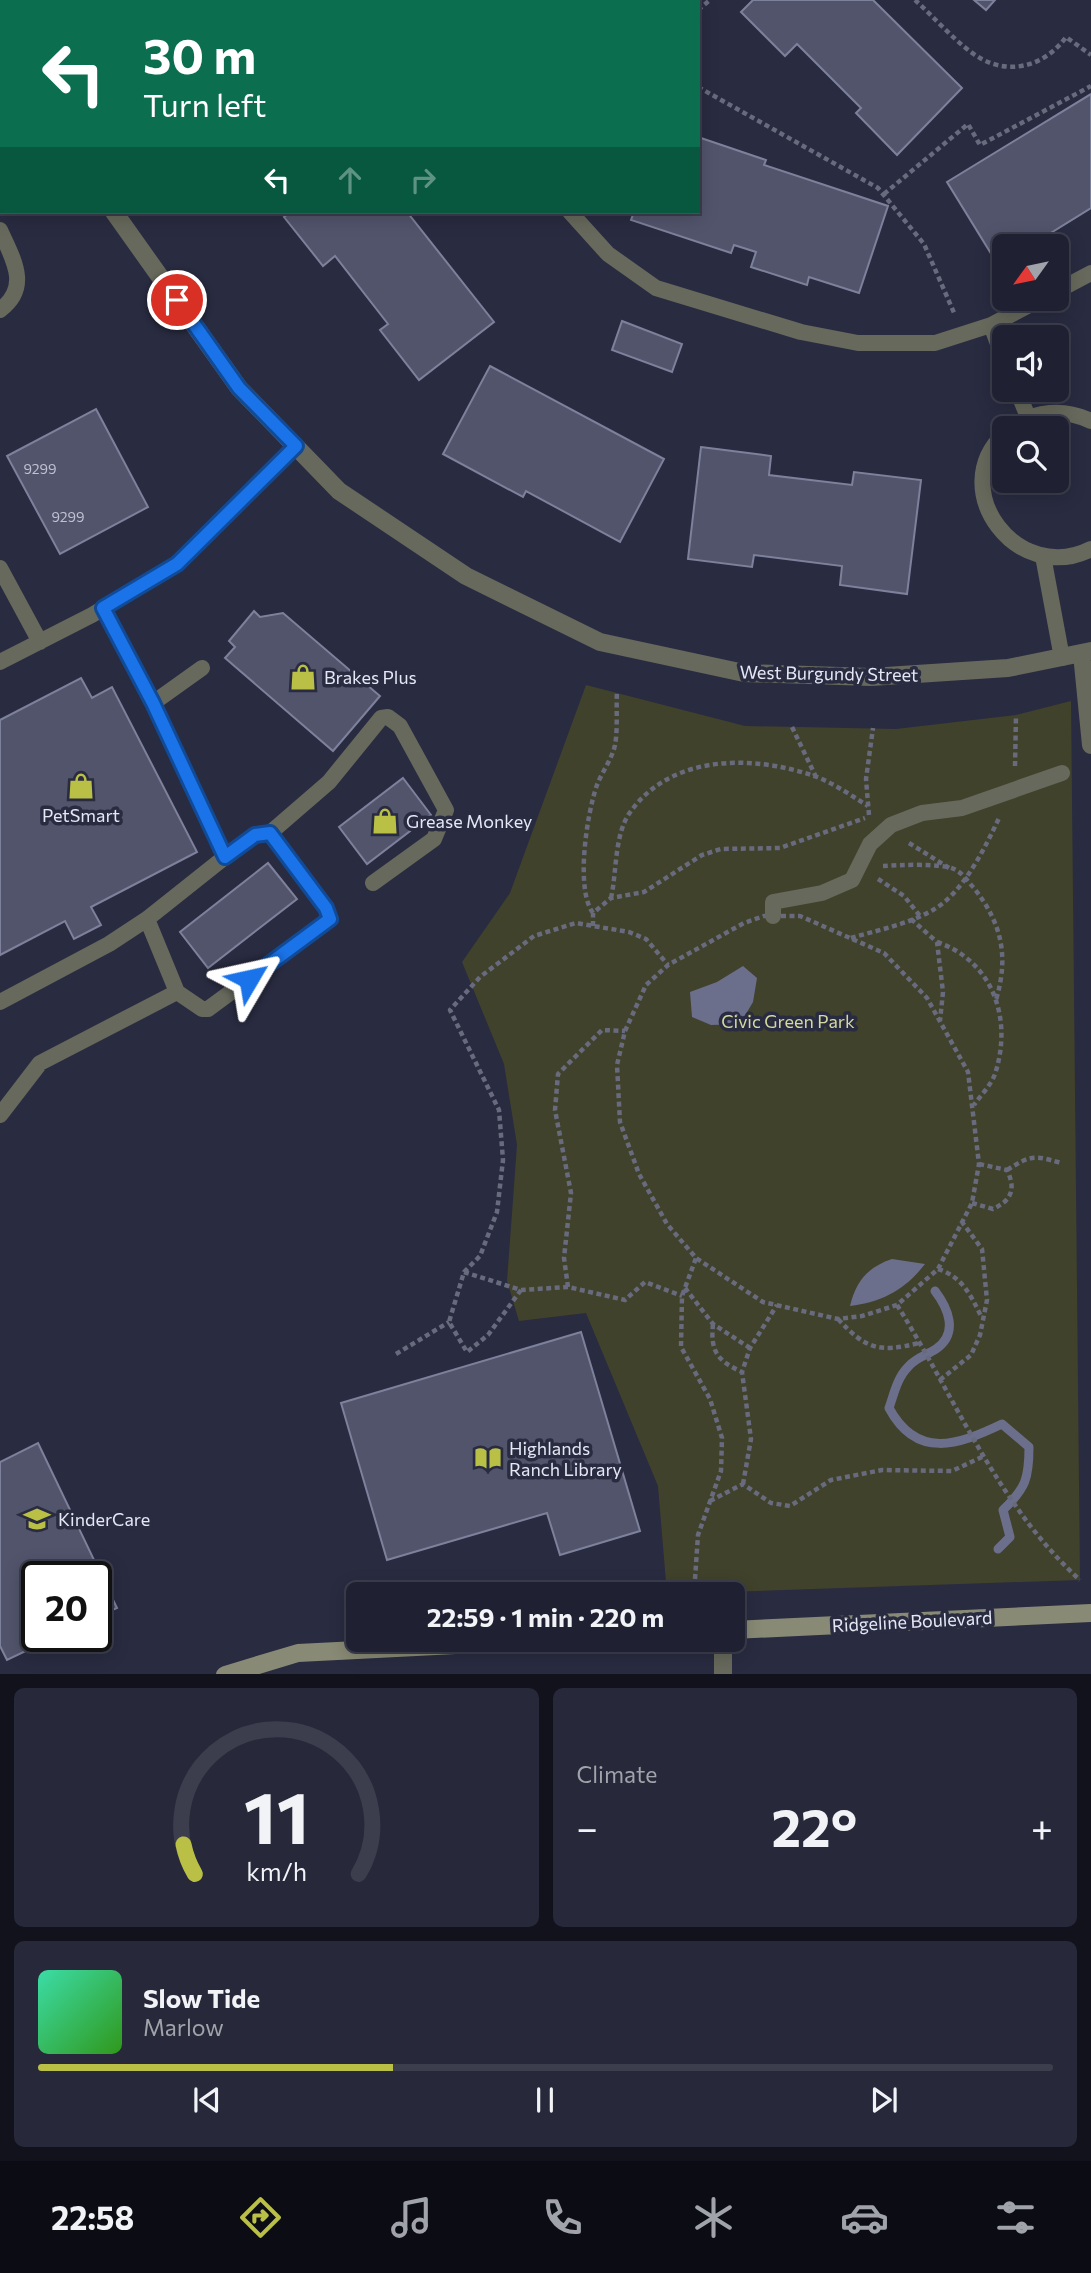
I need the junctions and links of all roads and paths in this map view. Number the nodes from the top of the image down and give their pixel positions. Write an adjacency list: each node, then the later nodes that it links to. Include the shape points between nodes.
1 (915, 0): 2 (path, via 979,58 1001,66 1022,67 1042,60 1066,37)
2 (1091, 55)
3 (1091, 86): 5 (path, via 980,145 968,124)
4 (700, 89): 5 (path)
5 (884, 194): 15 (path, via 924,244)
6 (115, 214): 18 (street, West Burgundy Street, via 239,388)
7 (572, 214): 15 (lane, via 608,254 656,288 733,313 858,343 926,344)
8 (0, 230): 11 (lane, via 19,282 13,299)
9 (1091, 274): 10 (lane)
10 (1069, 285)
11 (0, 310)
12 (1016, 312): 13 (lane)
13 (990, 325): 14 (lane); 15 (lane)
14 (992, 330)
15 (962, 334)
16 (1035, 416): 17 (lane, via 1061,412)
17 (1091, 421)
18 (296, 446): 23 (lane, via 177,564); 26 (street, West Burgundy Street, via 339,491 466,576 600,642 744,673 943,675)
19 (992, 451): 21 (lane, via 986,467 985,500 1000,530 1026,551)
20 (1090, 552): 21 (lane)
21 (1042, 556): 26 (lane)
22 (0, 568): 24 (lane)
23 (103, 608): 24 (lane); 30 (lane)
24 (40, 642): 27 (lane)
25 (1086, 653): 26 (street, West Burgundy Street); 33 (street)
26 (1062, 658)
27 (0, 662)
28 (202, 668): 30 (lane)
29 (617, 691): 46 (path, via 615,746 596,788 588,821 585,887 586,904)
30 (153, 703): 40 (lane)
31 (1016, 715): 36 (path, via 1015,767)
32 (792, 727): 35 (path)
33 (1091, 745)
34 (1062, 773): 36 (lane)
35 (817, 777): 37 (path); 45 (path, via 740,763 707,764 672,775 629,812)
36 (1009, 791): 43 (path, via 992,832); 47 (lane, via 891,825 870,844 852,880 822,893 773,902)
37 (868, 806)
38 (869, 817): 45 (path, via 780,848 721,849 702,855 644,892)
39 (270, 833): 40 (lane, via 255,835); 44 (lane, via 329,782 381,718 388,717 400,726 446,810 434,839); 55 (lane, via 330,919 208,1009)
40 (225, 857): 49 (lane)
41 (874, 867): 43 (path, via 953,869)
42 (874, 876): 48 (path, via 904,896)
43 (964, 877): 48 (path, via 934,910); 56 (path, via 993,914 1002,946 1003,975)
44 (373, 883)
45 (611, 898): 46 (path)
46 (593, 913): 51 (path)
47 (773, 916): 52 (path, via 800,916); 54 (path, via 744,922)
48 (920, 916): 50 (path)
49 (147, 919): 55 (lane); 57 (lane)
50 (911, 919): 52 (path); 53 (path)
51 (593, 926): 54 (path, via 646,939); 69 (path, via 576,923 534,936 480,977 450,1010 499,1110 503,1160 496,1212 480,1256)
52 (850, 938): 58 (path, via 884,953 927,998)
53 (937, 942): 56 (path, via 957,949 983,973); 58 (path, via 943,992)
54 (668, 965): 59 (path, via 646,985)
55 (177, 992): 61 (lane, via 40,1062)
56 (996, 1000): 60 (path, via 1003,1038 994,1077)
57 (0, 1002)
58 (940, 1022): 60 (path, via 968,1072)
59 (625, 1031): 67 (path, via 617,1065 620,1122 639,1174 667,1224); 70 (path, via 602,1030 558,1074 555,1110 571,1193 564,1258)
60 (974, 1105): 63 (path)
61 (0, 1115)
62 (1061, 1163): 64 (path, via 1038,1156)
63 (979, 1164): 64 (path); 65 (path)
64 (1007, 1170): 65 (path, via 1014,1184 1004,1204 993,1209)
65 (972, 1203): 66 (path)
66 (962, 1222): 68 (path); 77 (path, via 982,1249 987,1300)
67 (696, 1258): 71 (path); 74 (path, via 763,1302)
68 (938, 1269): 75 (path); 77 (path, via 953,1274 968,1289)
69 (464, 1272): 72 (path); 78 (path)
70 (569, 1287): 72 (path); 73 (path, via 625,1300 645,1282)
71 (685, 1288): 73 (path); 79 (path)
72 (521, 1290): 78 (path, via 488,1335 467,1352)
73 (682, 1296): 87 (path, via 681,1347 710,1399 722,1438 721,1471)
74 (777, 1305): 76 (path); 81 (path)
75 (897, 1305): 76 (path); 80 (path)
76 (838, 1319): 80 (path, via 867,1345 883,1349)
77 (982, 1319): 84 (path, via 971,1355)
78 (449, 1322): 82 (path)
79 (713, 1324): 81 (path); 83 (path, via 711,1343 723,1363)
80 (919, 1343): 84 (path)
81 (750, 1348): 83 (path)
82 (396, 1354)
83 (743, 1372): 86 (path, via 751,1439)
84 (940, 1380): 85 (path)
85 (983, 1453): 86 (path, via 952,1471 881,1470 831,1480 790,1506 771,1503); 89 (path, via 1021,1513 1055,1557)
86 (743, 1484): 87 (path)
87 (710, 1502): 88 (path, via 698,1535)
88 (695, 1579)
89 (1080, 1580)
90 (1091, 1613): 91 (street, Ridgeline Boulevard)
91 (745, 1629)
92 (346, 1651): 94 (street, via 298,1653)
93 (723, 1652): 96 (street)
94 (268, 1668): 95 (street)
95 (231, 1674)
96 (723, 1674)

